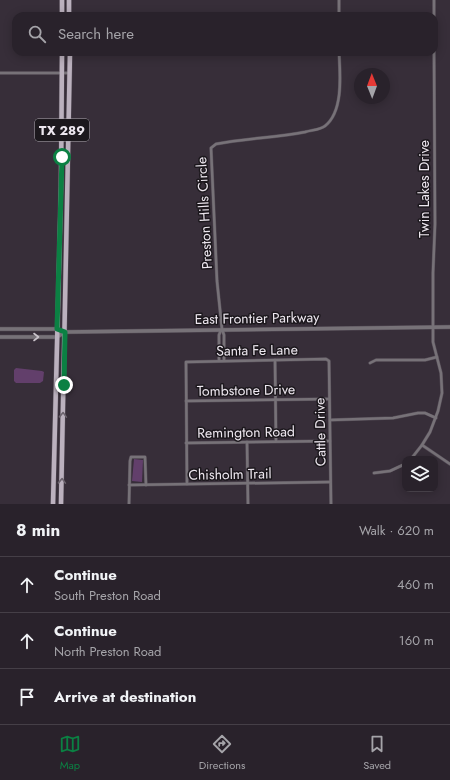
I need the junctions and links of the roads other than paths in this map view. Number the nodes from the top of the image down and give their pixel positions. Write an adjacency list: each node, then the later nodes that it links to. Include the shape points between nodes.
1 (62, 0): 5 (main road)
2 (69, 0): 6 (main road)
3 (339, 0): 7 (street)
4 (434, 0): 8 (street)
5 (62, 12)
6 (69, 12)
7 (339, 12)
8 (434, 12)
9 (62, 56): 14 (main road, TX 289)
10 (70, 56): 15 (main road, TX 289)
11 (339, 56): 20 (street, Preston Hills Circle, via 338,102 334,115 326,125 300,133 221,143 211,148 217,281)
12 (434, 56): 16 (street, Twin Lakes Drive)
13 (0, 73): 14 (street)
14 (62, 73): 15 (street); 19 (main road, TX 289)
15 (70, 73): 21 (main road, TX 289)
16 (434, 327): 17 (street, East Frontier Parkway); 20 (street, East Frontier Parkway); 24 (street, Twin Lakes Drive, via 433,342)
17 (450, 327)
18 (0, 329): 19 (street)
19 (57, 329): 21 (street); 22 (main road, TX 289)
20 (222, 329): 21 (street, East Frontier Parkway); 25 (street, via 219,335); 26 (street)
21 (65, 332): 22 (street); 36 (main road, TX 289, one-way to 21)
22 (57, 337): 23 (street, one-way to 22); 35 (main road, TX 289)
23 (0, 338)
24 (437, 357): 29 (street, via 425,360 376,360); 33 (street, Twin Lakes Drive, via 442,389)
25 (219, 360): 26 (street, Santa Fe Lane); 32 (street, Santa Fe Lane, via 186,362)
26 (224, 360): 27 (street, Santa Fe Lane)
27 (275, 360): 28 (street, Santa Fe Lane); 31 (street)
28 (328, 360): 30 (street, Cattle Drive)
29 (370, 363)
30 (329, 399): 31 (street, Tombstone Drive); 34 (street, Cattle Drive)
31 (275, 400): 32 (street, Tombstone Drive); 37 (street)
32 (186, 401): 40 (street)
33 (436, 418): 34 (street, via 425,412 393,418); 41 (street, Twin Lakes Drive)
34 (330, 420): 38 (street, Cattle Drive)
35 (56, 430): 36 (main road); 51 (main road, TX 289)
36 (63, 430): 52 (main road, TX 289, one-way to 36)
37 (276, 441): 38 (street, Remington Road); 39 (street, Remington Road)
38 (330, 441): 46 (street, Cattle Drive)
39 (247, 442): 40 (street, Remington Road); 48 (street)
40 (186, 443): 47 (street)
41 (422, 445): 42 (street, Twin Lakes Drive); 43 (street)
42 (413, 456)
43 (450, 464)
44 (402, 466): 45 (street, via 390,472)
45 (374, 474)
46 (330, 482): 48 (street, Chisholm Trail); 55 (street, Cattle Drive)
47 (187, 484): 48 (street, Chisholm Trail); 50 (street, Chisholm Trail)
48 (248, 484): 54 (street)
49 (130, 485): 50 (street, Chisholm Trail); 50 (street, via 130,461 134,456 145,457); 53 (street)
50 (146, 485)
51 (53, 504)
52 (61, 504)
53 (129, 504)
54 (248, 504)
55 (331, 504)

